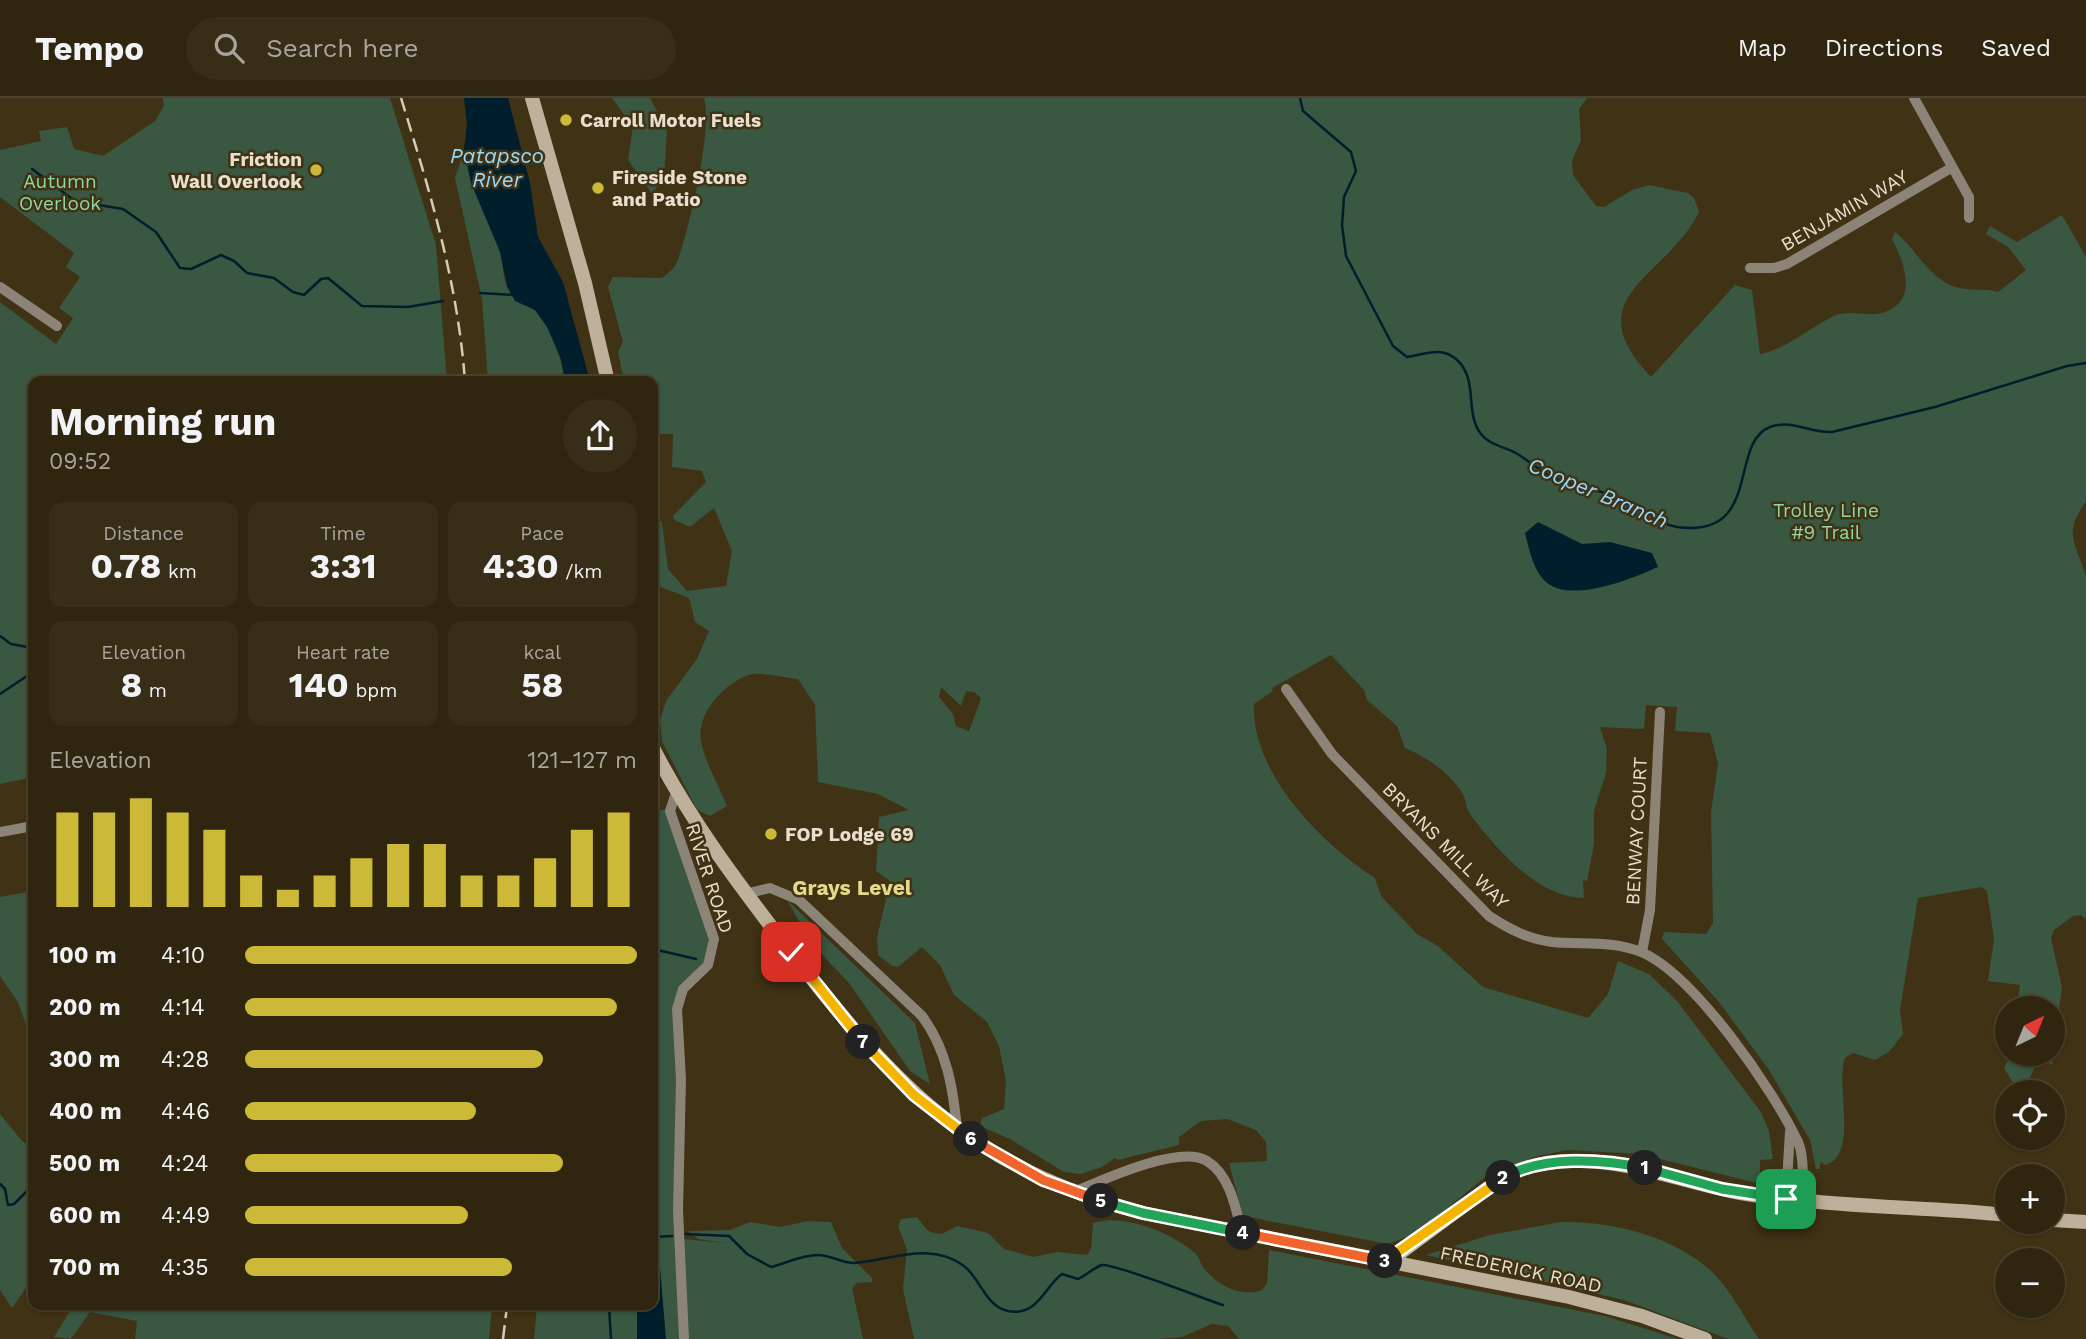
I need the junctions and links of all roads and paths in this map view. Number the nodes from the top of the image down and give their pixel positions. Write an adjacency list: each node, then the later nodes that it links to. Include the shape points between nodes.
1 (533, 98): 8 (main road)
2 (1914, 98): 3 (street)
3 (1951, 168): 4 (street, via 1969,197); 5 (street, BENJAMIN WAY, via 1787,264)
4 (1969, 218)
5 (1750, 268)
6 (0, 287): 7 (street)
7 (57, 326)
8 (607, 376)
9 (1286, 690): 16 (street, BRYANS MILL WAY, via 1332,754 1489,916 1536,939 1607,943)
10 (1660, 712): 16 (street, BENWAY COURT, via 1650,910)
11 (658, 758): 12 (main road, FREDERICK ROAD)
12 (676, 793): 15 (main road, FREDERICK ROAD); 27 (street, RIVER ROAD, via 670,811 714,939 708,965 683,989 677,1009)
13 (28, 827): 14 (street)
14 (0, 832)
15 (745, 894): 17 (main road, FREDERICK ROAD, via 867,1047 914,1095); 17 (street, via 770,888 799,900 922,1016 935,1034 949,1072)
16 (1642, 952): 18 (street, BRYANS MILL WAY, via 1674,974 1701,1001 1771,1096)
17 (957, 1129): 19 (main road, FREDERICK ROAD, via 1013,1165)
18 (1790, 1131): 20 (street); 21 (street, BRYANS MILL WAY, via 1799,1148)
19 (1074, 1192): 25 (main road, FREDERICK ROAD, via 1143,1213); 25 (street, via 1116,1174 1196,1157 1221,1175 1236,1207)
20 (1786, 1199): 21 (main road); 26 (main road, via 1722,1189 1631,1165 1538,1165 1500,1179)
21 (1804, 1200): 22 (main road)
22 (1995, 1214)
23 (2065, 1221): 24 (main road)
24 (2086, 1222)
25 (1241, 1233): 26 (main road, FREDERICK ROAD)
26 (1388, 1262): 28 (main road, FREDERICK ROAD, via 1607,1307)
27 (684, 1339)
28 (1705, 1339)

